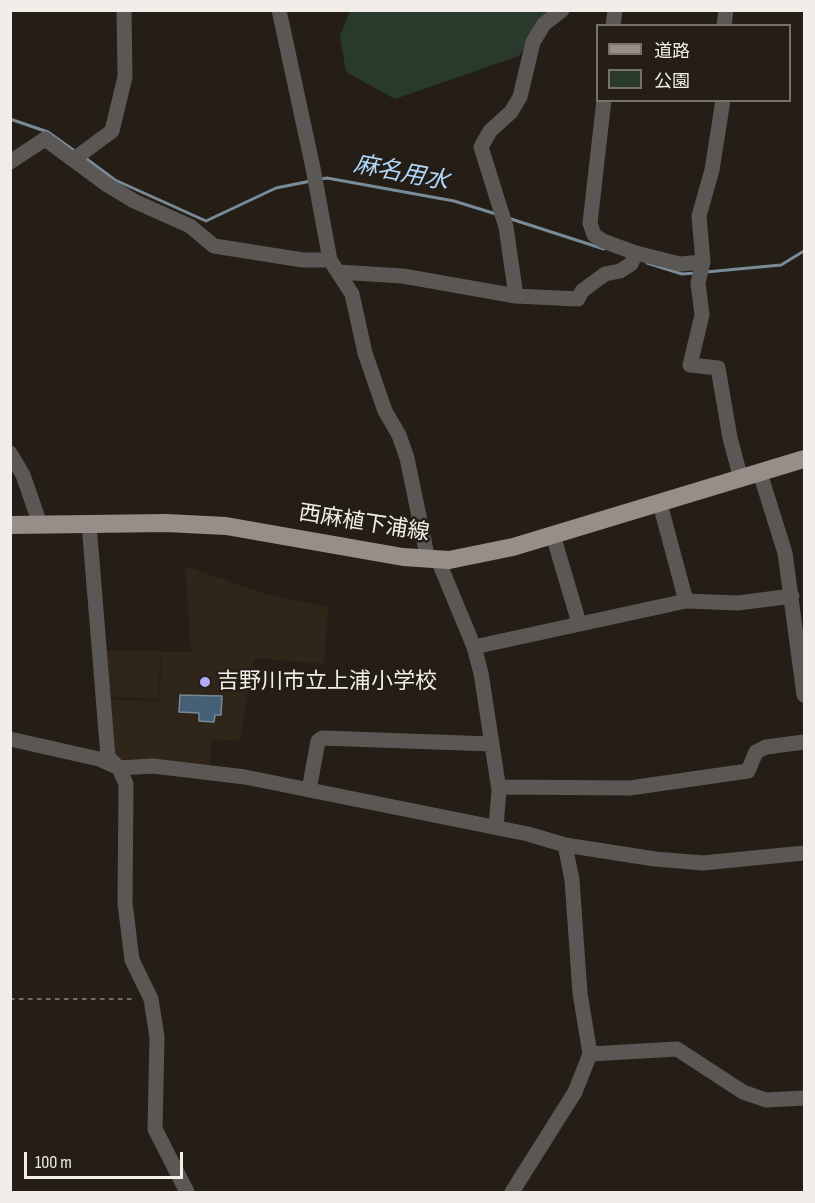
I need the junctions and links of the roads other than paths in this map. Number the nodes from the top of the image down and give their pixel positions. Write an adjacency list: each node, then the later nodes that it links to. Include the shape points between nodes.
1 (124, 10): 6 (street, via 125,77 112,131)
2 (279, 10): 10 (street)
3 (562, 10): 11 (street, via 544,24 533,42 520,97 481,147 506,227)
4 (604, 102): 8 (street, via 590,223 594,235)
5 (723, 102): 9 (street, via 712,170 699,216)
6 (78, 156): 7 (street, via 45,139); 10 (street, via 115,190 190,226 214,246)
7 (10, 162)
8 (634, 259): 9 (street, via 680,264); 11 (street, via 620,271 605,274 582,291 578,299)
9 (703, 261): 15 (street, via 698,283 702,315 690,365 718,368)
10 (334, 266): 11 (street); 21 (street, via 352,294 365,354 407,458)
11 (516, 297)
12 (10, 453): 17 (street, via 23,475)
13 (804, 459): 14 (main road, 西麻植下浦線)
14 (760, 473): 15 (main road, 西麻植下浦線); 22 (street, via 785,553)
15 (741, 478): 16 (main road, 西麻植下浦線)
16 (660, 504): 20 (main road, 西麻植下浦線); 23 (street)
17 (40, 524): 18 (main road, 西麻植下浦線); 19 (main road, 西麻植下浦線)
18 (89, 524): 21 (main road, 西麻植下浦線, via 225,526); 30 (street, via 108,757)
19 (10, 525)
20 (552, 535): 21 (main road, 西麻植下浦線, via 478,555); 24 (street)
21 (433, 560): 25 (street)
22 (792, 596): 23 (street, via 738,603); 26 (street)
23 (686, 601): 24 (street)
24 (579, 623): 25 (street)
25 (474, 647): 29 (street)
26 (804, 695)
27 (10, 739): 30 (street, via 99,759)
28 (804, 742): 31 (street, via 766,747 756,752 748,771 725,775 630,788)
29 (492, 744): 31 (street); 32 (street, via 322,738 318,741)
30 (119, 768): 32 (street, via 198,771); 39 (street, via 126,784 125,903 132,960 151,999 157,1037 155,1129)
31 (499, 787): 33 (street)
32 (309, 790): 33 (street)
33 (496, 827): 34 (street)
34 (565, 845): 35 (street, via 703,863); 36 (street, via 573,880 580,993)
35 (804, 853)
36 (590, 1054): 38 (street, via 677,1049 743,1092 766,1100); 40 (street, via 575,1092)
37 (804, 1092): 38 (street)
38 (804, 1099)
39 (186, 1192)
40 (512, 1192)

